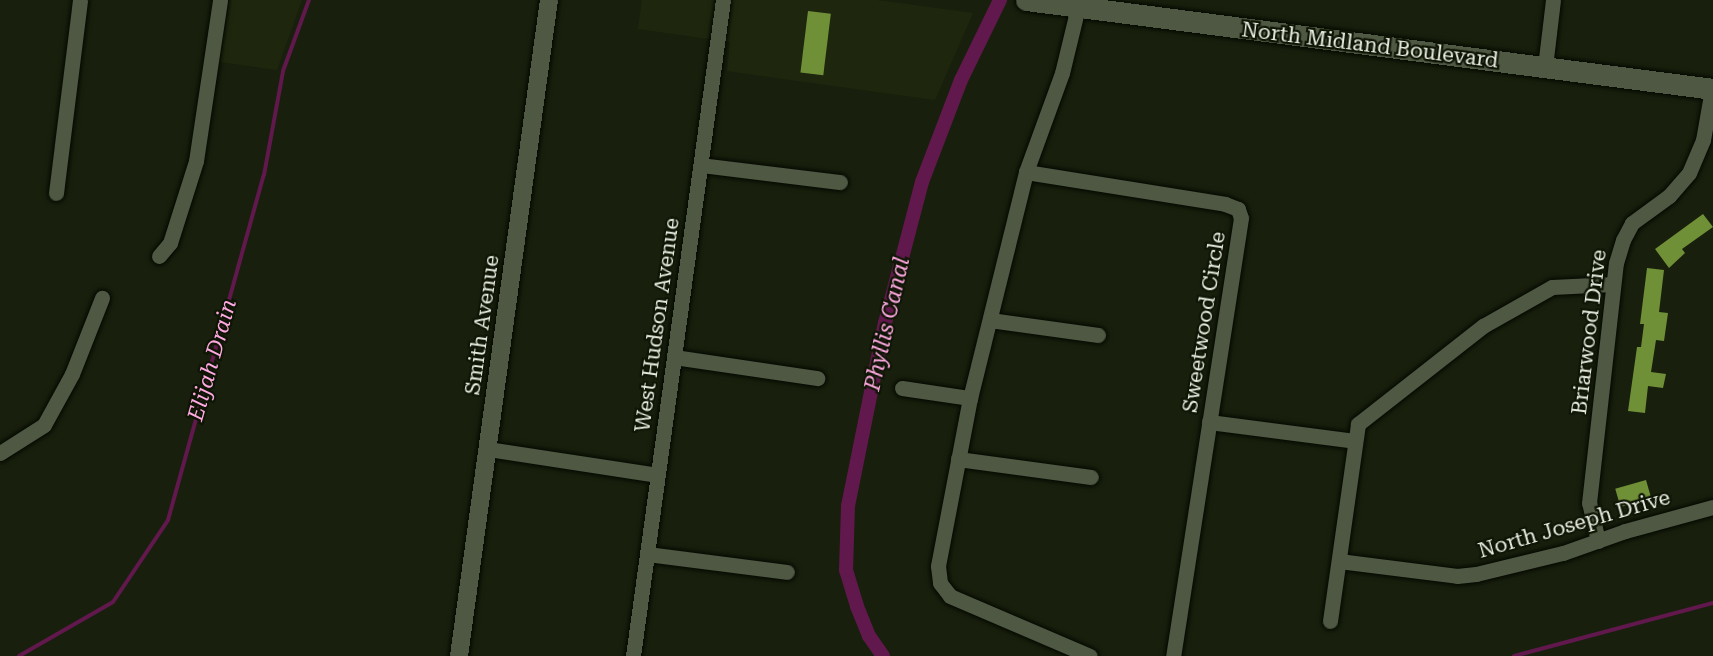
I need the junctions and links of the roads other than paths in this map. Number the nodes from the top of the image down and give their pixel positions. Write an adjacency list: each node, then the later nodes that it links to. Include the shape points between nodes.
1 (80, 0): 14 (street)
2 (220, 0): 15 (street, via 196,161 170,243)
3 (549, 0): 26 (street, Smith Avenue)
4 (723, 0): 11 (street, West Hudson Avenue)
5 (1026, 0): 8 (main road, North Midland Boulevard)
6 (1553, 0): 9 (street)
7 (1127, 6): 8 (main road, North Midland Boulevard); 9 (main road, North Midland Boulevard)
8 (1078, 7): 12 (street, via 1062,73)
9 (1545, 67): 10 (main road, North Midland Boulevard)
10 (1713, 89): 16 (street, Briarwood Drive, via 1703,140 1689,173 1669,196 1632,223 1623,240)
11 (701, 165): 13 (street); 20 (street, West Hudson Avenue)
12 (1026, 172): 18 (street); 24 (street, Sweetwood Circle, via 1238,209 1240,234)
13 (840, 182)
14 (56, 193)
15 (159, 256)
16 (1613, 284): 25 (street, via 1552,286 1483,326 1358,424); 32 (street, Briarwood Drive, via 1589,503)
17 (102, 298): 27 (street, via 72,374 44,424)
18 (990, 320): 19 (street); 23 (street)
19 (1098, 335)
20 (674, 357): 21 (street); 29 (street, West Hudson Avenue)
21 (817, 378)
22 (902, 388): 23 (street)
23 (970, 398): 28 (street)
24 (1209, 422): 25 (street); 40 (street, Sweetwood Circle)
25 (1355, 441): 34 (street)
26 (488, 448): 29 (street); 37 (street, Smith Avenue)
27 (0, 453)
28 (958, 459): 30 (street); 39 (street, via 938,566 940,583 950,596)
29 (657, 475): 33 (street, West Hudson Avenue)
30 (1090, 477)
31 (1713, 507): 32 (street, North Joseph Drive)
32 (1598, 541): 34 (street, North Joseph Drive, via 1563,553 1457,576)
33 (647, 554): 35 (street); 38 (street, West Hudson Avenue)
34 (1339, 561): 36 (street)
35 (787, 572)
36 (1330, 621)
37 (459, 656)
38 (633, 656)
39 (1090, 656)
40 (1173, 656)

